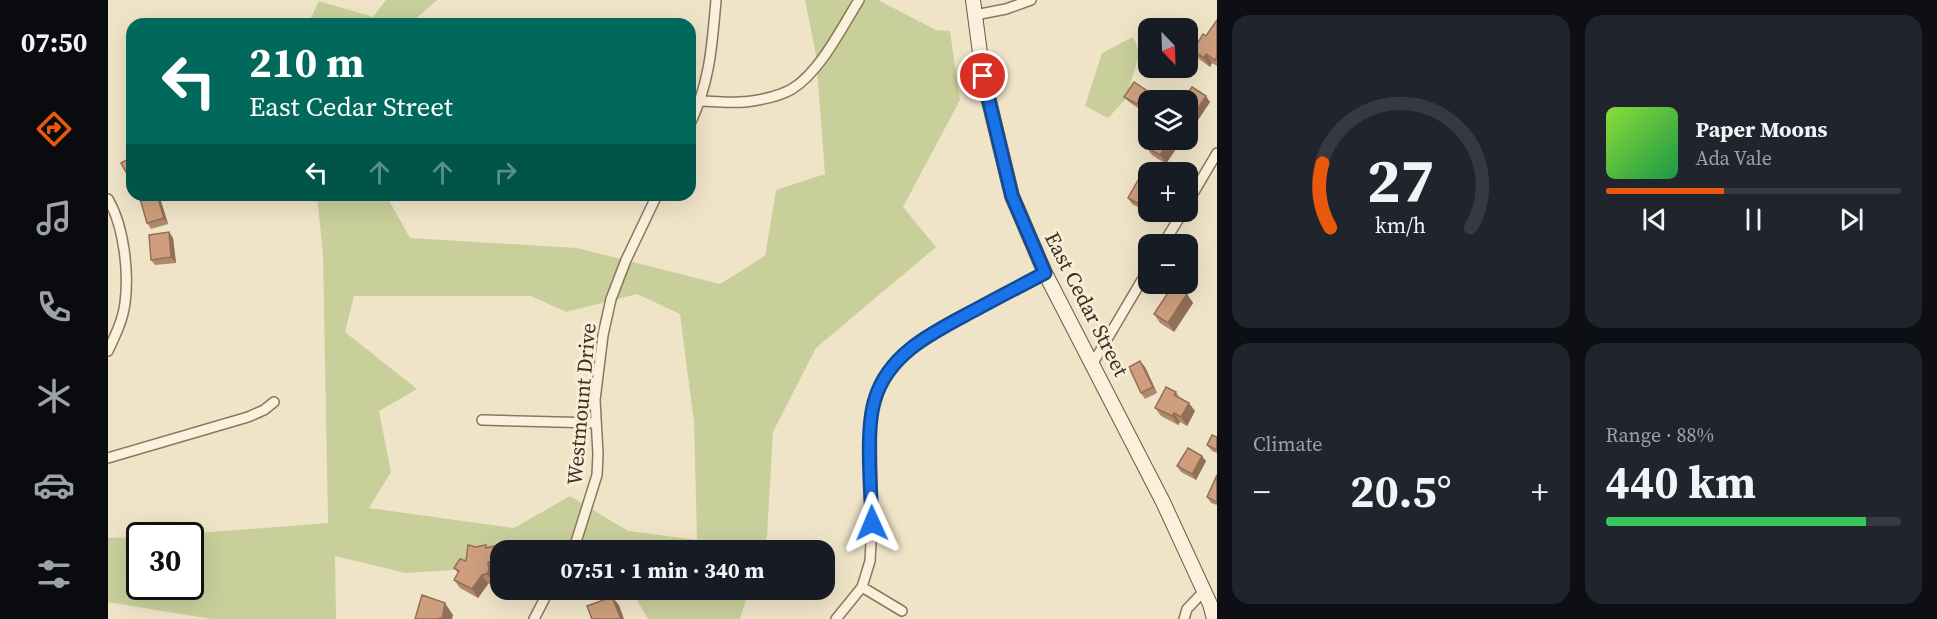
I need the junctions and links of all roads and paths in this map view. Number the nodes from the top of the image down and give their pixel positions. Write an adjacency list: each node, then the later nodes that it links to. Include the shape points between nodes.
1 (716, 0): 6 (street)
2 (859, 0): 6 (street, via 823,56 793,88 750,102)
3 (973, 0): 5 (main road, East Cedar Street)
4 (1031, 0): 5 (street)
5 (975, 15): 12 (main road, East Cedar Street, via 983,76 1012,196)
6 (701, 101): 7 (street)
7 (696, 111)
8 (1217, 153): 9 (street)
9 (1198, 185)
10 (108, 199): 14 (street, via 120,233 126,279 125,304)
11 (654, 201): 18 (street, Westmount Drive, via 611,299 599,358)
12 (1045, 273): 15 (main road, East Cedar Street); 21 (street, via 926,336 903,354 884,378 871,419 870,561)
13 (1138, 287): 15 (street)
14 (108, 351)
15 (1093, 363): 22 (main road, East Cedar Street)
16 (274, 402): 19 (street, via 249,417)
17 (482, 420): 18 (street)
18 (596, 423): 20 (street, Westmount Drive, via 597,475)
19 (108, 458)
20 (577, 540)
21 (862, 587): 25 (street); 27 (street)
22 (1203, 591): 24 (main road, East Cedar Street); 28 (street, via 1187,609)
23 (544, 600): 26 (street)
24 (1213, 605): 29 (main road, East Cedar Street)
25 (902, 611)
26 (534, 619)
27 (836, 619)
28 (1184, 619)
29 (1214, 619)

